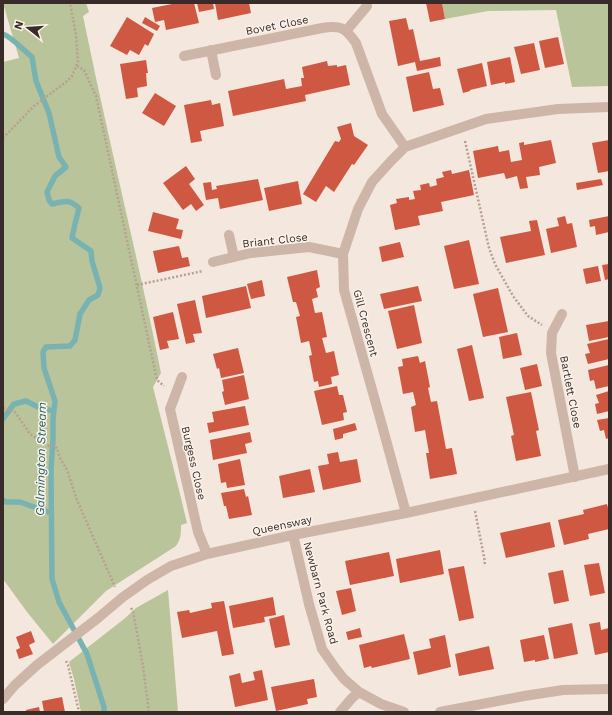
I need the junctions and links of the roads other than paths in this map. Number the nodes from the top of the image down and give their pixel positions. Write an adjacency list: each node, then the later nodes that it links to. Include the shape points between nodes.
1 (367, 6): 2 (street)
2 (346, 31): 3 (street, Bovet Close, via 334,26); 7 (street, via 356,43 382,114)
3 (212, 50): 4 (street, Bovet Close); 5 (street)
4 (184, 56)
5 (216, 75)
6 (609, 107): 7 (street, Gill Crescent, via 550,110 486,119)
7 (405, 147): 9 (street, Gill Crescent, via 372,182 358,209)
8 (229, 235): 10 (street, Briant Close)
9 (343, 254): 10 (street, Briant Close, via 309,247); 16 (street, Gill Crescent, via 344,290)
10 (234, 257): 11 (street, Briant Close)
11 (213, 262)
12 (562, 314): 15 (street, Bartlett Close, via 552,333 551,353)
13 (182, 376): 18 (street, Burgess Close, via 170,409 198,532)
14 (609, 469): 15 (street, Queensway)
15 (575, 477): 16 (street, Queensway)
16 (406, 513): 17 (street, Queensway)
17 (293, 535): 18 (street, Queensway); 20 (street, Newbarn Park Road, via 322,649 344,679)
18 (207, 554): 21 (street, Queensway, via 171,566 123,597 37,665)
19 (609, 689): 24 (street, via 563,690)
20 (360, 692): 22 (street); 23 (street, Newbarn Park Road, via 381,704)
21 (3, 699)
22 (340, 712)
23 (404, 712)
24 (440, 712)

